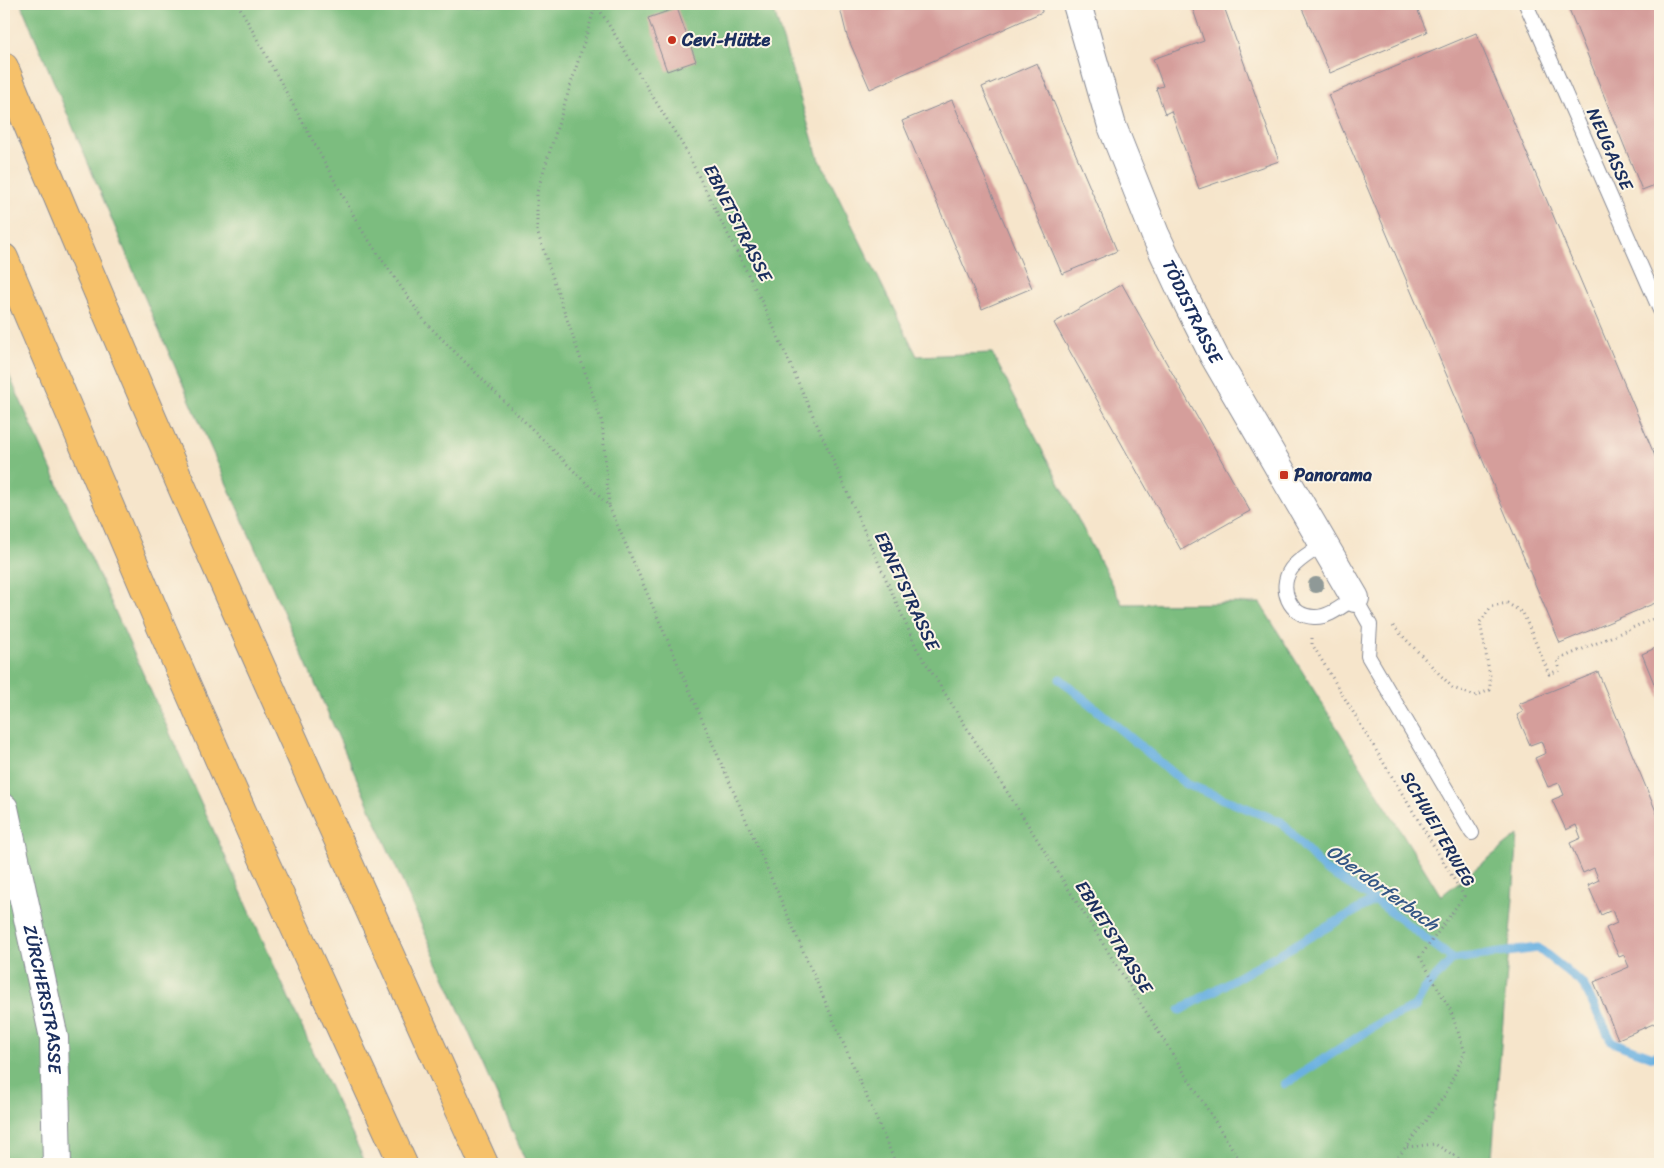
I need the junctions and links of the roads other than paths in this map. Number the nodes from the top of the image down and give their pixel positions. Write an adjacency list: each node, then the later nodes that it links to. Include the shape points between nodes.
1 (1077, 4): 6 (street, TÖDISTRASSE, via 1112,126 1167,260 1214,356)
2 (1526, 4): 5 (lane, NEUGASSE)
3 (4, 67): 12 (highway, via 214,563)
4 (4, 258): 11 (highway, via 256,843)
5 (1660, 310)
6 (1324, 544): 7 (street, TÖDISTRASSE); 7 (lane, via 1292,567 1285,582 1287,599 1303,615 1314,617 1325,616)
7 (1355, 598): 9 (lane, via 1370,625 1368,656)
8 (4, 808): 10 (street, ZÜRCHERSTRASSE, via 54,1038)
9 (1472, 833)
10 (57, 1164)
11 (404, 1164)
12 (484, 1164)

